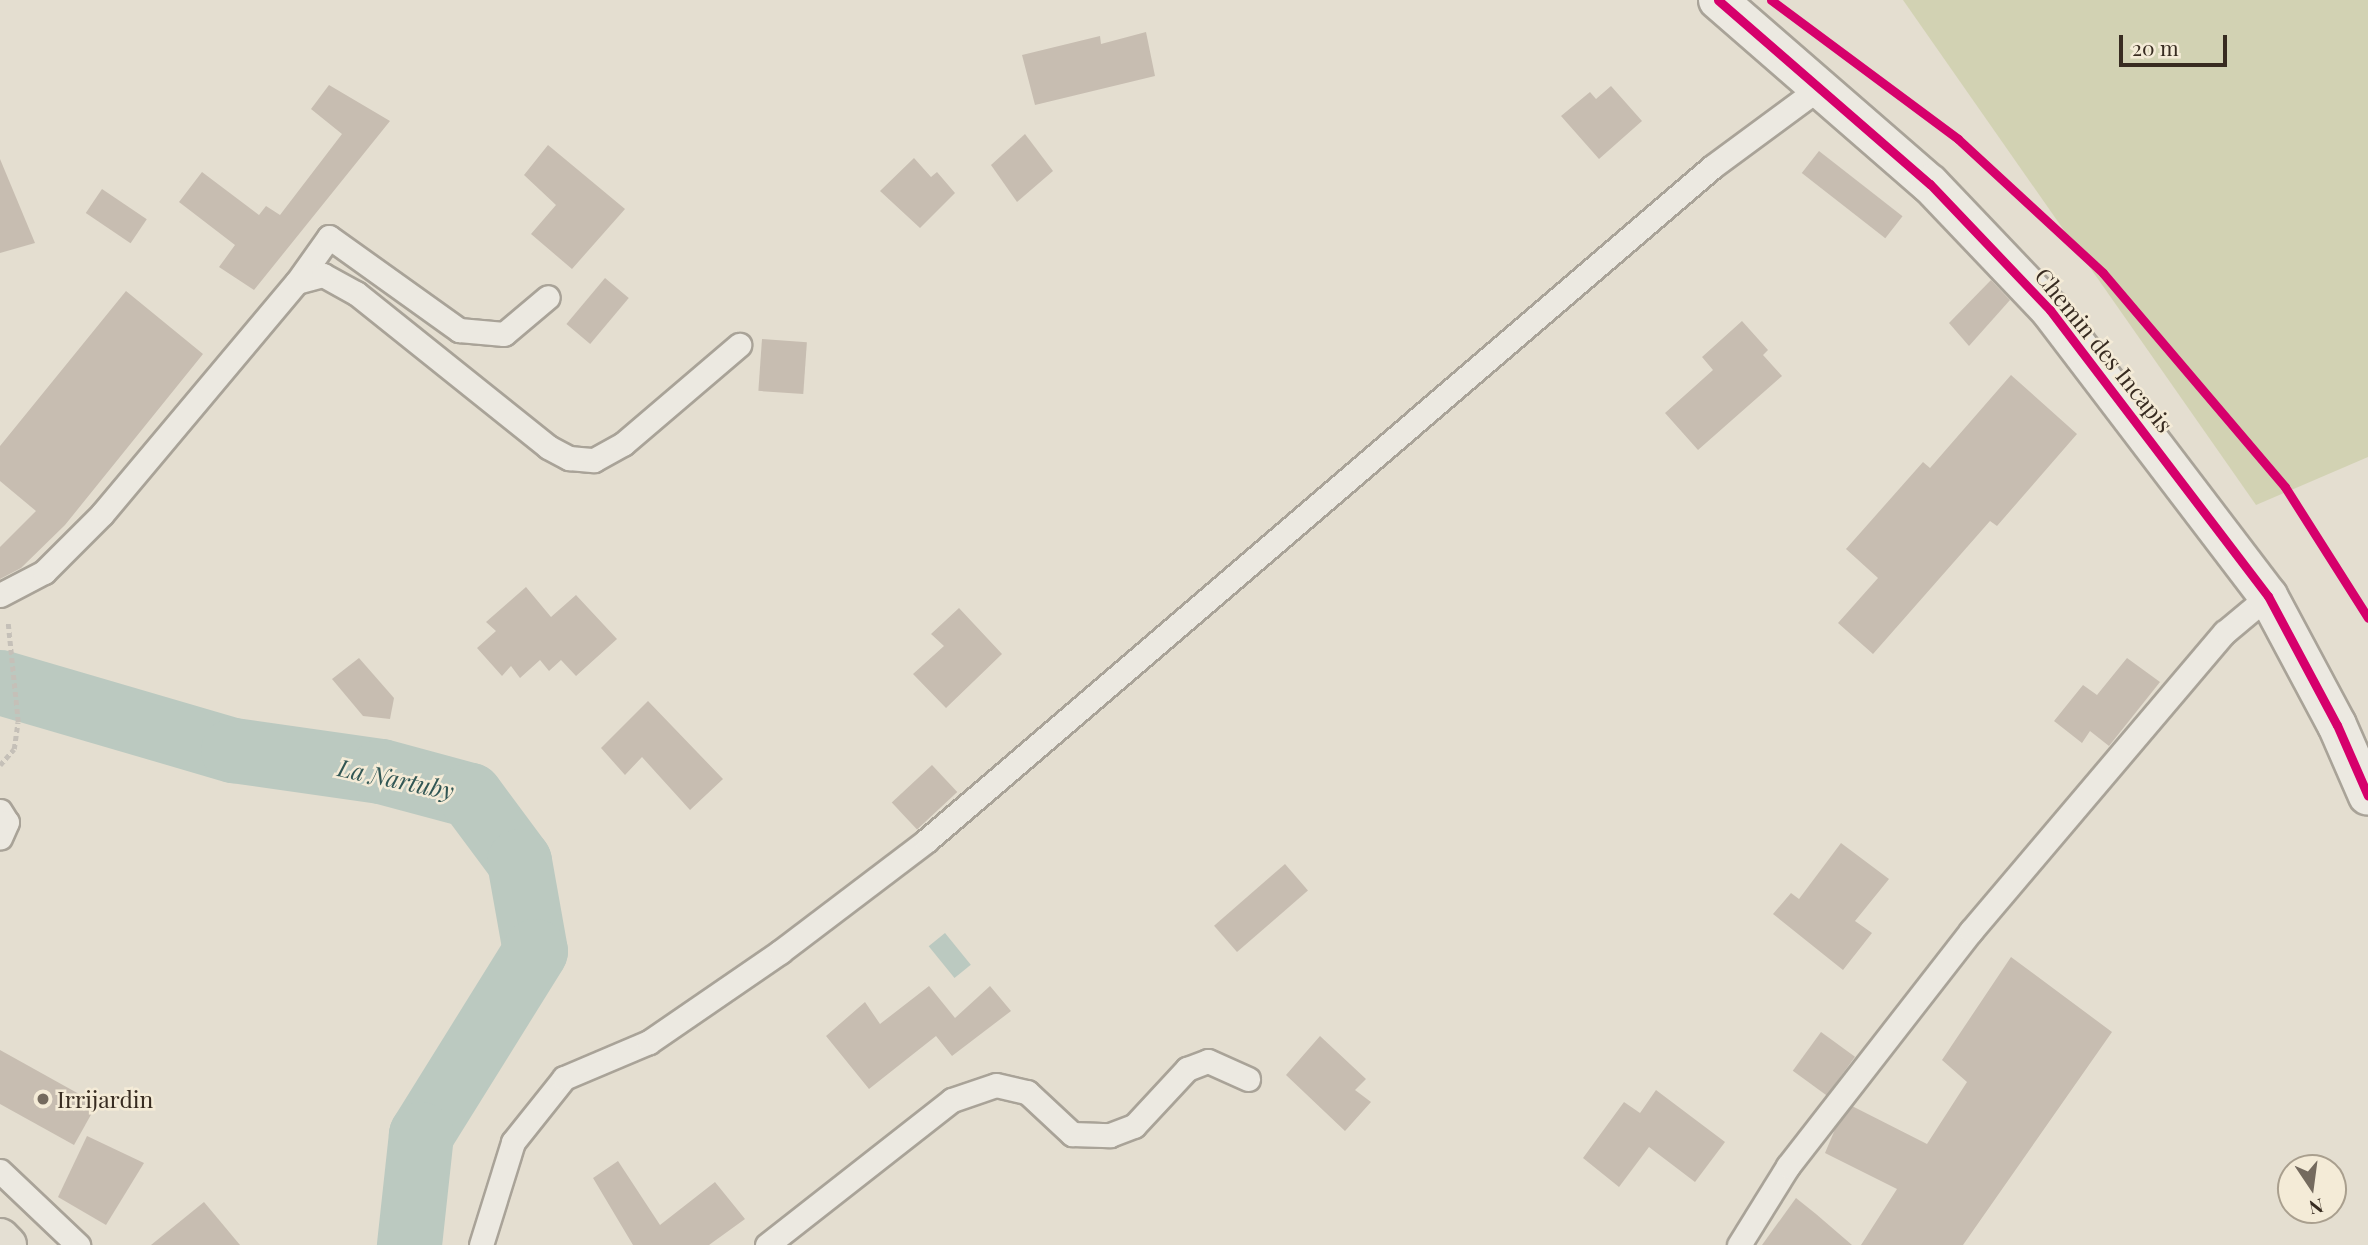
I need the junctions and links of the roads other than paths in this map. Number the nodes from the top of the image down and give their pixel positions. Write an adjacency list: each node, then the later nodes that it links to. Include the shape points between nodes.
1 (1718, 0): 2 (street, Chemin des Incapis)
2 (1819, 88): 7 (street, Chemin des Incapis, via 1930,184 2027,282); 16 (lane, via 1712,167 926,841 779,952 649,1042 564,1078 513,1142)
3 (297, 282): 4 (lane, via 329,237 459,330 504,334); 5 (lane, via 323,275 356,292 548,447 569,458 594,460 623,444); 6 (lane, via 102,514 44,572)
4 (548, 297)
5 (740, 345)
6 (0, 594)
7 (2268, 596): 8 (street, Chemin des Incapis, via 2337,725); 18 (lane, via 2225,632 1971,930 1788,1167)
8 (2368, 796)
9 (0, 811): 10 (lane, via 7,822)
10 (0, 838)
11 (1248, 1079): 17 (lane, via 1209,1061 1187,1069 1134,1126 1110,1135 1072,1135 1027,1093 996,1085 974,1092 951,1100)
12 (0, 1171): 15 (lane)
13 (0, 1238): 14 (main road)
14 (7, 1245)
15 (78, 1245)
16 (481, 1245)
17 (767, 1245)
18 (1739, 1245)

